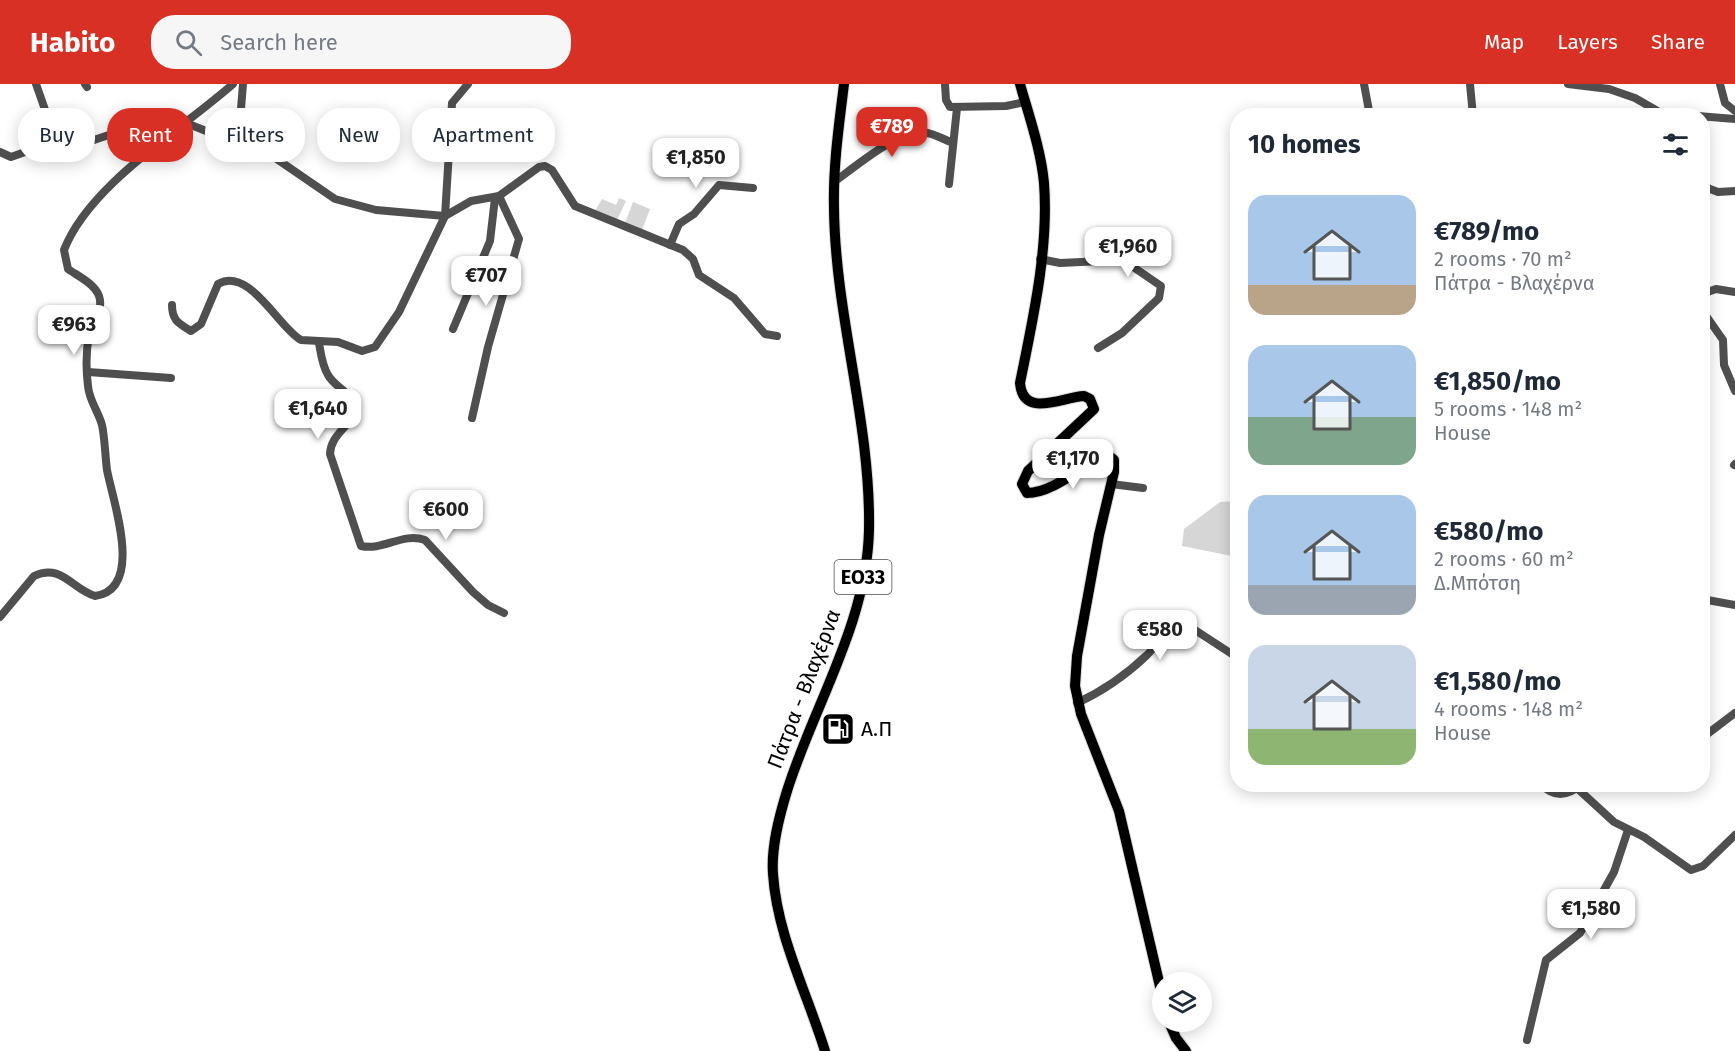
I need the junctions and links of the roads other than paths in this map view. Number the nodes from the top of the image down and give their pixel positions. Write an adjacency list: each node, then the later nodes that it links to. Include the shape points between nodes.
1 (36, 84): 13 (street)
2 (233, 84): 20 (street)
3 (243, 84): 14 (street)
4 (468, 84): 34 (street, via 452,103)
5 (844, 84): 28 (main road, Πάτρα - Βλαχέρνα / ΕΟ33)
6 (945, 84): 15 (street, via 946,100 950,107)
7 (1020, 84): 12 (main road)
8 (1364, 84): 16 (street)
9 (1470, 84): 17 (street)
10 (1568, 84): 18 (street, via 1609,89)
11 (1720, 84): 19 (street, via 1725,103)
12 (1025, 102): 15 (street); 36 (main road, via 1044,181)
13 (44, 108)
14 (241, 108)
15 (957, 108): 23 (street)
16 (1368, 108)
17 (1472, 108)
18 (1652, 108)
19 (1735, 111)
20 (193, 117)
21 (1710, 117): 22 (street)
22 (1735, 119)
23 (953, 143): 28 (street, via 921,132 909,134); 29 (street)
24 (0, 152): 25 (street, via 11,157)
25 (18, 155)
26 (139, 162): 45 (street, via 91,206 64,250 68,269 99,295 99,310 87,349)
27 (281, 162): 34 (street, via 335,199 376,210)
28 (834, 182): 67 (main road, Πάτρα - Βλαχέρνα / ΕΟ33, via 838,259 866,463 867,558 852,620 800,751 783,807 773,872 781,922)
29 (949, 184)
30 (753, 188): 35 (street, via 719,186 694,214 679,224)
31 (1710, 189): 32 (street)
32 (1735, 191)
33 (497, 197): 34 (street, via 471,201); 35 (street, via 539,166 545,166 552,170 575,206); 41 (street, via 490,242); 48 (street, via 519,239)
34 (445, 216): 43 (street, via 380,344 362,351 338,342)
35 (670, 245): 42 (street, via 693,259 699,275 734,298 765,334)
36 (1040, 260): 44 (street, via 1123,260 1161,286 1160,298 1122,333); 49 (main road, via 1021,393 1035,405 1084,396 1094,409 1024,474 1023,489 1027,493 1044,490 1103,456 1113,460)
37 (1710, 291): 38 (street)
38 (1735, 292)
39 (172, 304): 43 (street, via 177,323 191,331 201,324 218,284 227,281 247,286 295,337)
40 (1710, 321): 47 (street, via 1723,340 1725,365)
41 (453, 329)
42 (777, 336)
43 (319, 343): 53 (street, via 328,377 348,394 353,406 351,419 332,440 330,454 361,546 369,548 411,538 425,540 473,592)
44 (1098, 348)
45 (88, 372): 46 (street); 54 (street, via 89,394 102,425 120,534 120,577 110,591 94,596 64,576 41,573 34,576)
46 (171, 378)
47 (1735, 391)
48 (472, 418)
49 (1111, 484): 50 (street); 56 (main road, via 1077,656)
50 (1143, 488)
51 (1710, 600): 52 (street)
52 (1735, 605)
53 (504, 613)
54 (0, 617)
55 (1230, 653): 56 (street, via 1195,630 1174,624 1164,630 1146,656 1113,684)
56 (1077, 703): 64 (main road, via 1119,811)
57 (1735, 713): 58 (street)
58 (1710, 732)
59 (1551, 792): 60 (street)
60 (1572, 792)
61 (1584, 792): 62 (street, via 1600,811)
62 (1628, 830): 63 (street, via 1695,870); 66 (street, via 1614,872 1580,933 1546,960)
63 (1735, 835)
64 (1157, 972)
65 (1173, 1032): 68 (main road)
66 (1527, 1040)
67 (825, 1051)
68 (1186, 1051)

